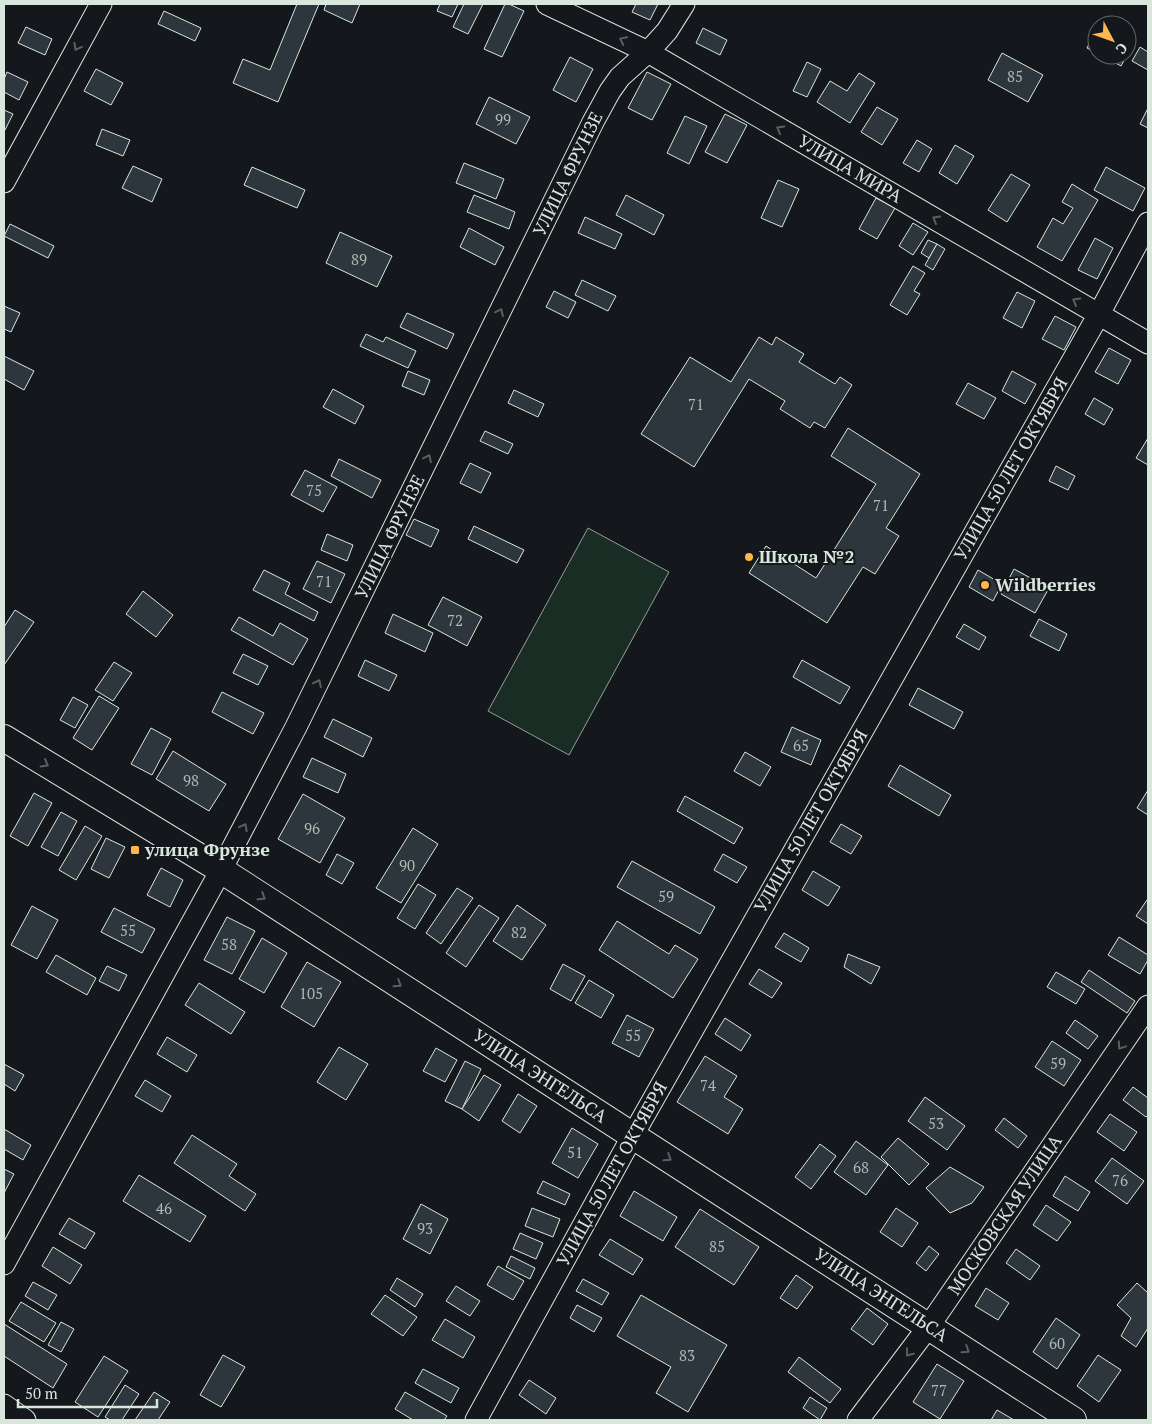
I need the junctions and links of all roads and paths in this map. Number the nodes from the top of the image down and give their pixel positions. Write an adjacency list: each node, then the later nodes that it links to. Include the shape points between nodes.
1 (101, 4): 5 (street, one-way to 5)
2 (548, 4): 4 (street, УЛИЦА МИРА, one-way to 2)
3 (684, 4): 4 (street, УЛИЦА ФРУНЗЕ, via 668,31)
4 (648, 52): 7 (street, УЛИЦА МИРА, one-way to 4); 10 (street, УЛИЦА ФРУНЗЕ, one-way to 4, via 296,727 593,122 620,77)
5 (4, 182)
6 (1148, 223): 7 (street, УЛИЦА 50 ЛЕТ ОКТЯБРЯ)
7 (1099, 314): 8 (street, УЛИЦА МИРА); 12 (street, УЛИЦА 50 ЛЕТ ОКТЯБРЯ)
8 (1148, 343)
9 (4, 738): 10 (main road, УЛИЦА ЭНГЕЛЬСА, one-way to 10)
10 (221, 870): 12 (main road, УЛИЦА ЭНГЕЛЬСА, one-way to 12); 13 (street, УЛИЦА ФРУНЗЕ)
11 (1148, 1006): 14 (street, МОСКОВСКАЯ УЛИЦА, one-way to 14)
12 (633, 1135): 14 (main road, УЛИЦА ЭНГЕЛЬСА, one-way to 14); 17 (street, УЛИЦА 50 ЛЕТ ОКТЯБРЯ)
13 (4, 1264)
14 (929, 1326): 18 (street, МОСКОВСКАЯ УЛИЦА, one-way to 18); 19 (main road, УЛИЦА ЭНГЕЛЬСА, one-way to 19)
15 (4, 1405): 16 (street)
16 (25, 1420)
17 (476, 1420)
18 (858, 1420)
19 (1073, 1420)

